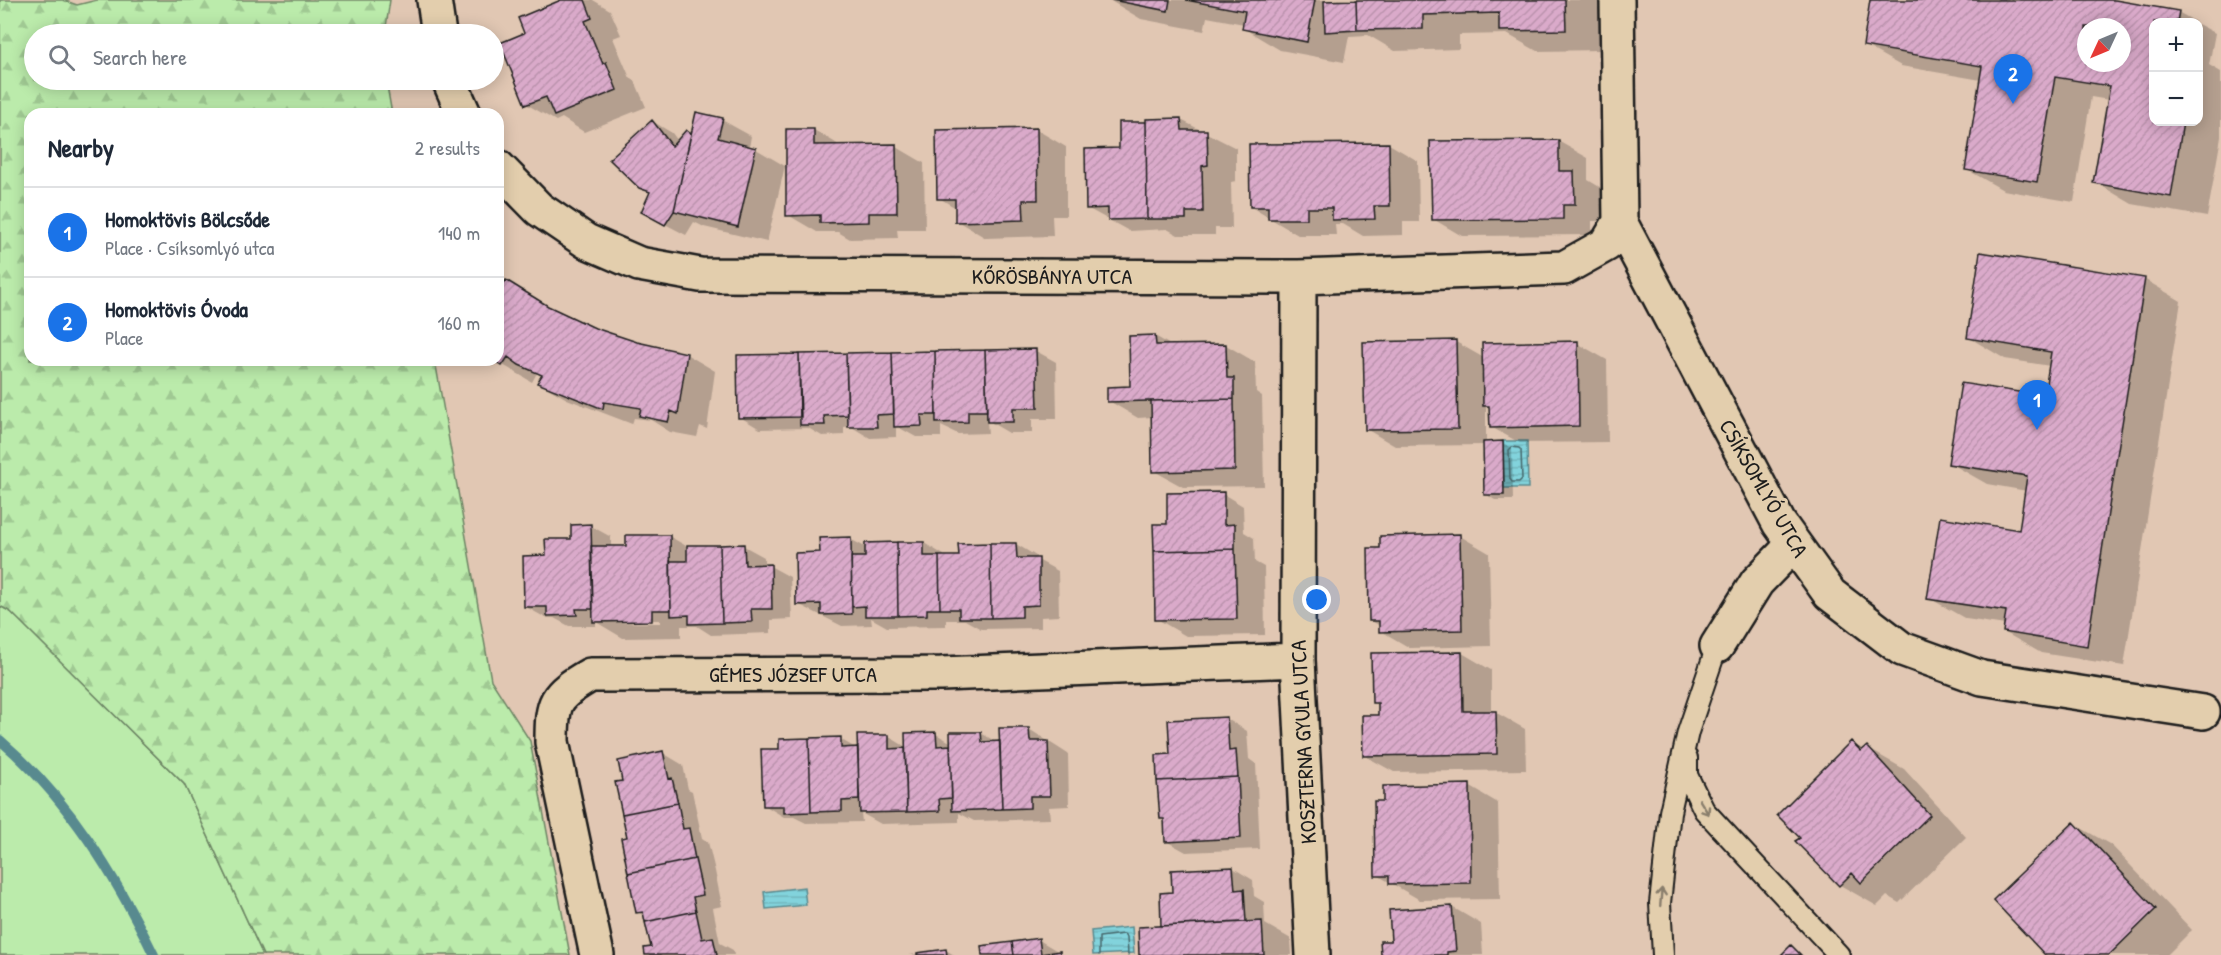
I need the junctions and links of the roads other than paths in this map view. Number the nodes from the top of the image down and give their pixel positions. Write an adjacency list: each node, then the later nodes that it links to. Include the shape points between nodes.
1 (434, 0): 3 (street)
2 (1617, 0): 7 (street, CSÍKSOMLYÓ UTCA)
3 (438, 24)
4 (453, 90): 5 (street)
5 (461, 108)
6 (504, 173): 8 (street, KŐRÖSBÁNYA UTCA, via 539,209 586,241 639,264 700,275)
7 (1620, 222): 8 (street, KŐRÖSBÁNYA UTCA, via 1607,244 1564,268); 9 (street, CSÍKSOMLYÓ UTCA, via 1779,523)
8 (1299, 277): 11 (street, KOSZTERNA GYULA UTCA)
9 (1794, 544): 10 (street, via 1757,582); 12 (street, CSÍKSOMLYÓ UTCA, via 1830,594 1902,649 1982,678)
10 (1717, 646): 13 (lane)
11 (1298, 660): 14 (street, GÉMES JÓZSEF UTCA, via 941,674 590,675 557,699 552,742); 15 (street, KOSZTERNA GYULA UTCA)
12 (2204, 712)
13 (1688, 732): 16 (lane, one-way to 13, via 1660,903 1670,812); 17 (lane, one-way to 17, via 1687,775 1704,810)
14 (597, 955)
15 (1313, 955)
16 (1663, 955)
17 (1839, 955)

